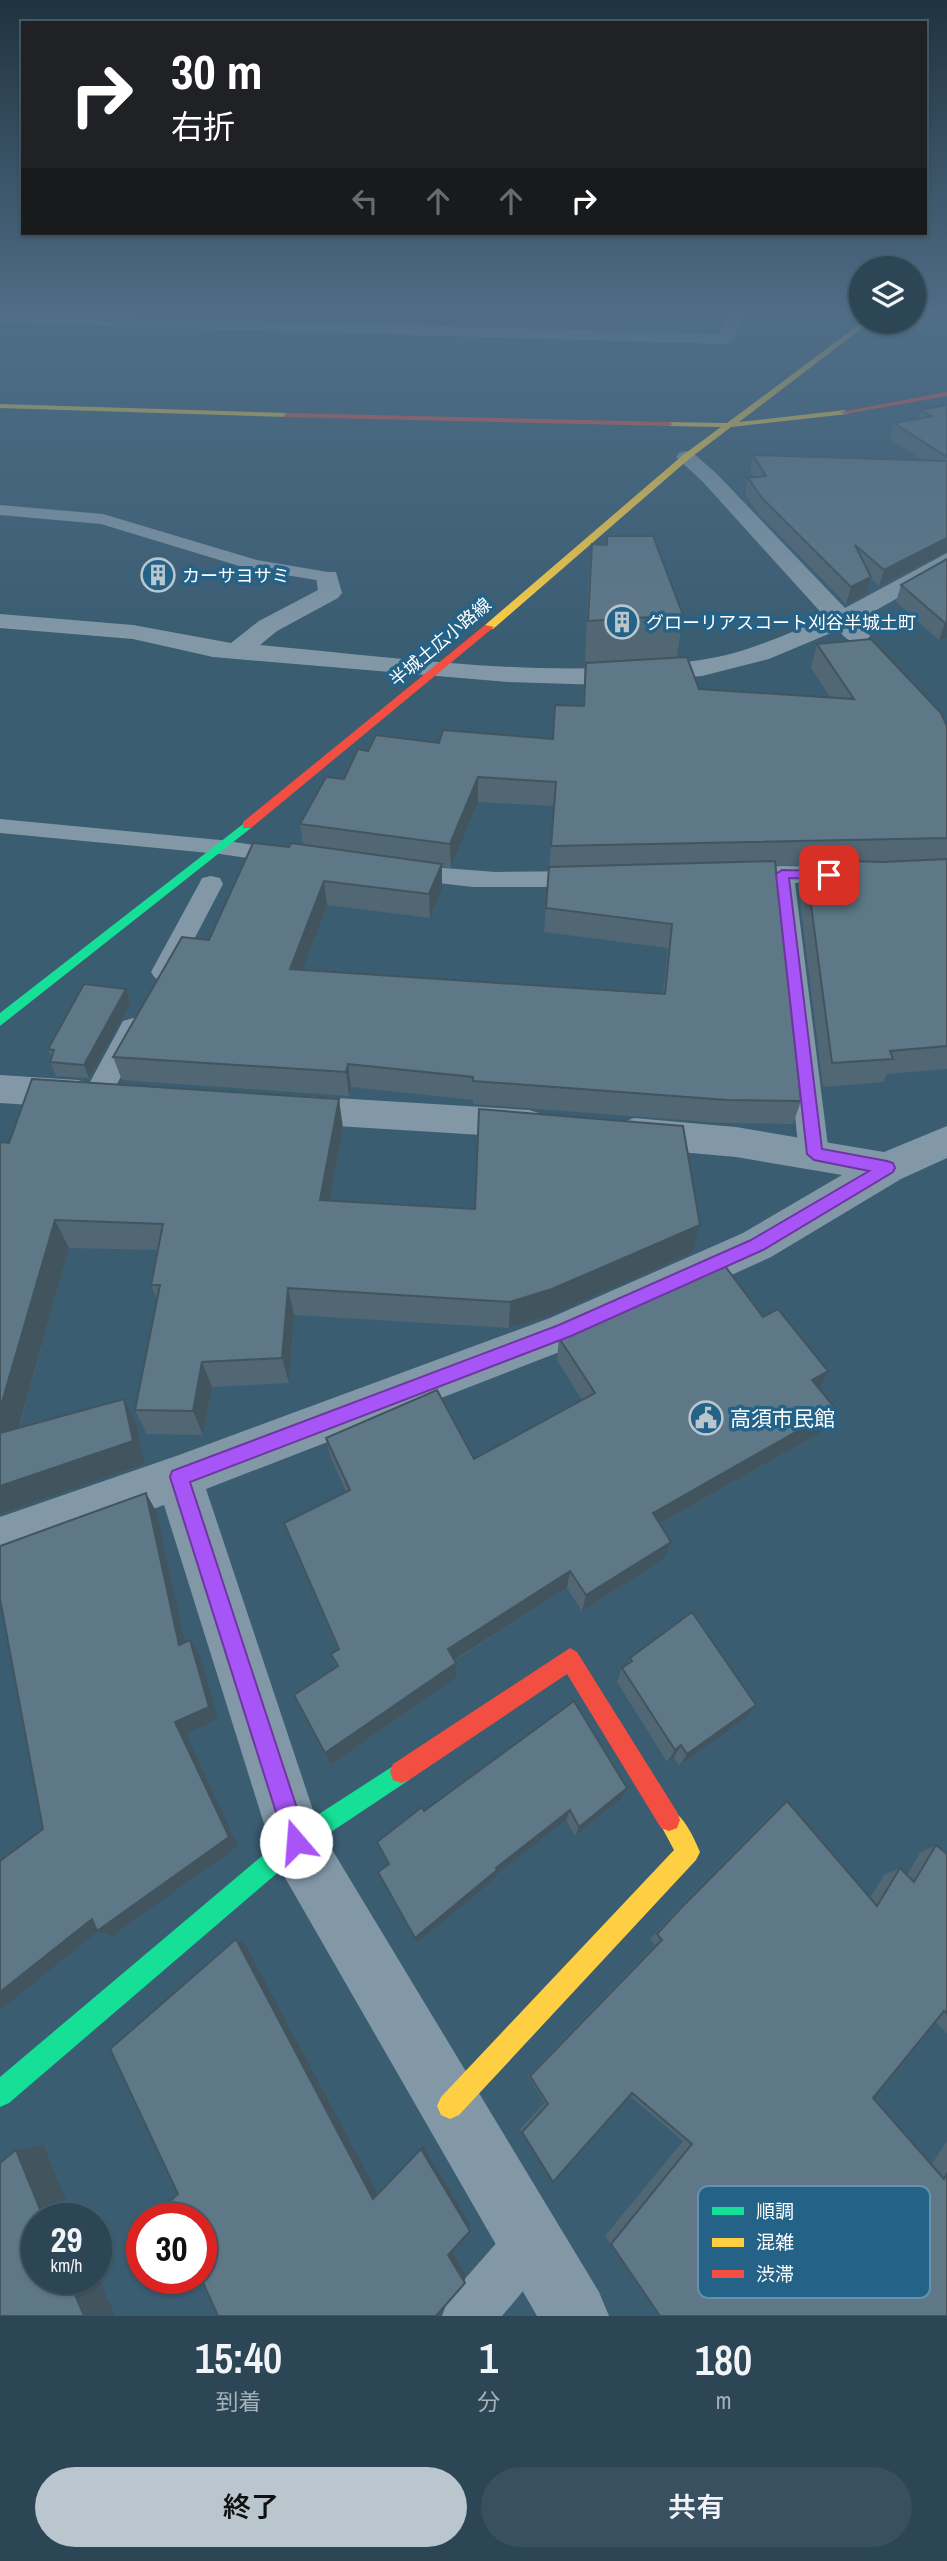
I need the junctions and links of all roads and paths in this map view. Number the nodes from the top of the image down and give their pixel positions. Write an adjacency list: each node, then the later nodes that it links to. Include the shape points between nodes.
1 (459, 421): 4 (street)
2 (734, 421): 4 (street, 半城土広小路線)
3 (763, 421): 4 (street)
4 (729, 425): 5 (street, 半城土広小路線)
5 (686, 457): 9 (street); 13 (street, 半城土広小路線)
6 (0, 510): 8 (lane, via 103,520 255,565)
7 (947, 560): 9 (street)
8 (328, 577): 11 (street, via 330,593 268,626)
9 (842, 620): 12 (street); 13 (street, via 760,654 702,668 603,677)
10 (0, 621): 11 (street, via 134,632)
11 (237, 650): 13 (street)
12 (870, 650)
13 (441, 668): 15 (street, 半城土広小路線)
14 (0, 826): 15 (lane)
15 (220, 848): 16 (lane); 23 (street, 半城土広小路線)
16 (307, 860)
17 (375, 869): 21 (lane, via 480,881)
18 (782, 874): 19 (lane); 20 (lane); 31 (lane)
19 (716, 875)
20 (862, 876)
21 (610, 878)
22 (211, 884): 25 (lane)
23 (0, 1021)
24 (0, 1089): 25 (street)
25 (97, 1095): 26 (street)
26 (138, 1098)
27 (249, 1106): 28 (street)
28 (564, 1127)
29 (603, 1131): 31 (street)
30 (947, 1141): 32 (street)
31 (814, 1154): 32 (street)
32 (887, 1168): 33 (street, via 757,1245 565,1331)
33 (179, 1477): 34 (street); 35 (street)
34 (0, 1541)
35 (296, 1842): 36 (street); 37 (street); 37 (street, via 570,1659 688,1852)
36 (0, 2094)
37 (450, 2106): 38 (street)
38 (532, 2241): 39 (lane); 40 (street)
39 (468, 2316)
40 (575, 2316)

